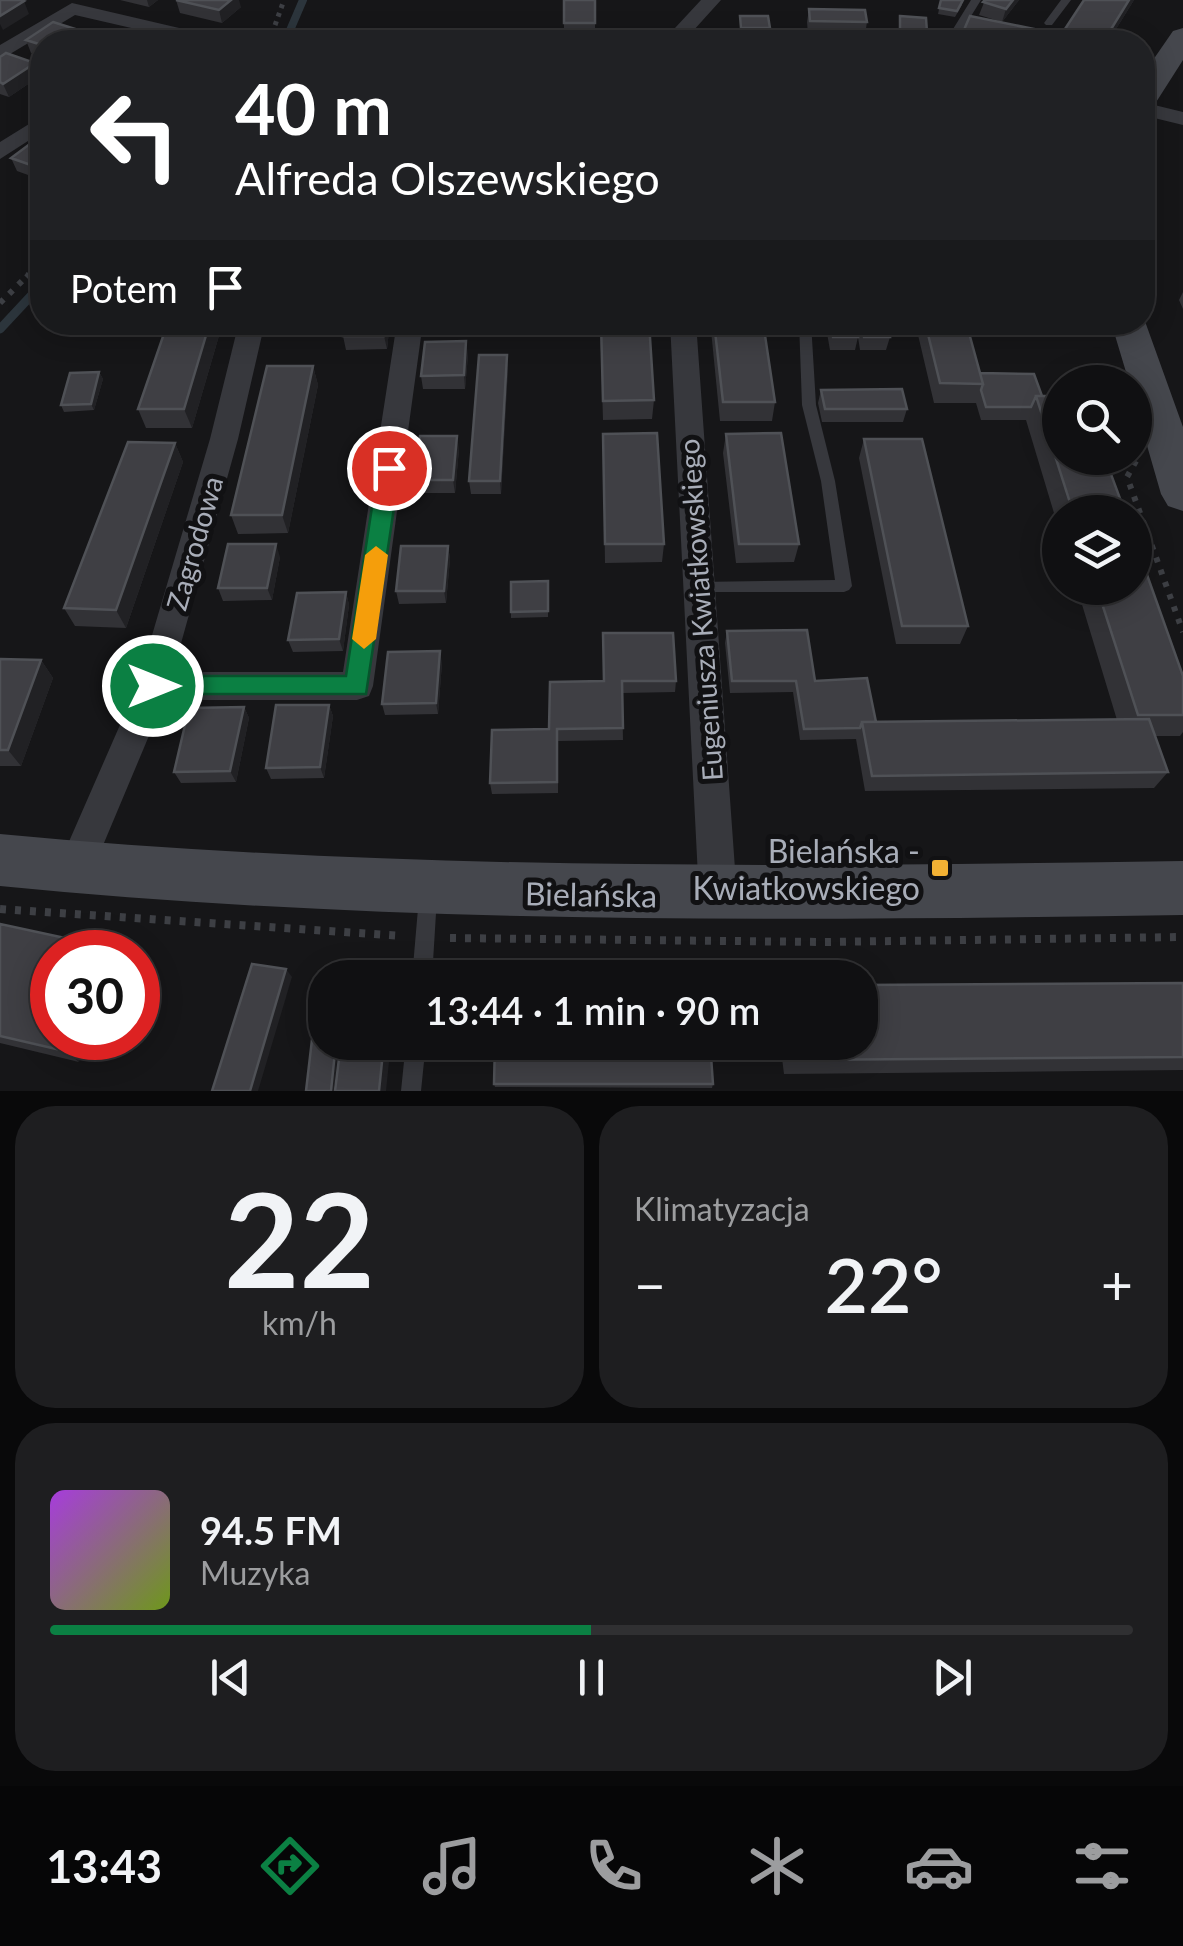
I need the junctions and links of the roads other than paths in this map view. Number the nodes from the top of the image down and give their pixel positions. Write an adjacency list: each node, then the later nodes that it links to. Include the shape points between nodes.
1 (712, 0): 7 (street)
2 (976, 0): 8 (lane)
3 (1066, 0): 4 (lane)
4 (1049, 23)
5 (38, 30): 6 (street, via 72,9)
6 (141, 30)
7 (683, 30)
8 (957, 30)
9 (30, 35): 11 (street)
10 (1183, 38): 12 (street)
11 (0, 54)
12 (1155, 80)
13 (1155, 111): 14 (street)
14 (1183, 119)
15 (30, 131): 16 (street)
16 (0, 152)
17 (249, 335): 24 (street, Zagrodowa)
18 (408, 335): 24 (street, via 357,686)
19 (684, 335): 23 (street, Eugeniusza Kwiatkowskiego)
20 (806, 335): 23 (lane, via 809,404 844,586)
21 (1134, 335): 22 (street)
22 (1183, 494)
23 (699, 588): 29 (street, Eugeniusza Kwiatkowskiego)
24 (153, 686): 26 (street, Zagrodowa)
25 (0, 860): 26 (street, Bielańska)
26 (75, 869): 28 (street, Bielańska)
27 (1183, 888): 29 (street, Bielańska)
28 (429, 891): 29 (street, Bielańska); 30 (lane)
29 (718, 896)
30 (423, 960)
31 (414, 1060): 32 (lane)
32 (411, 1091)

